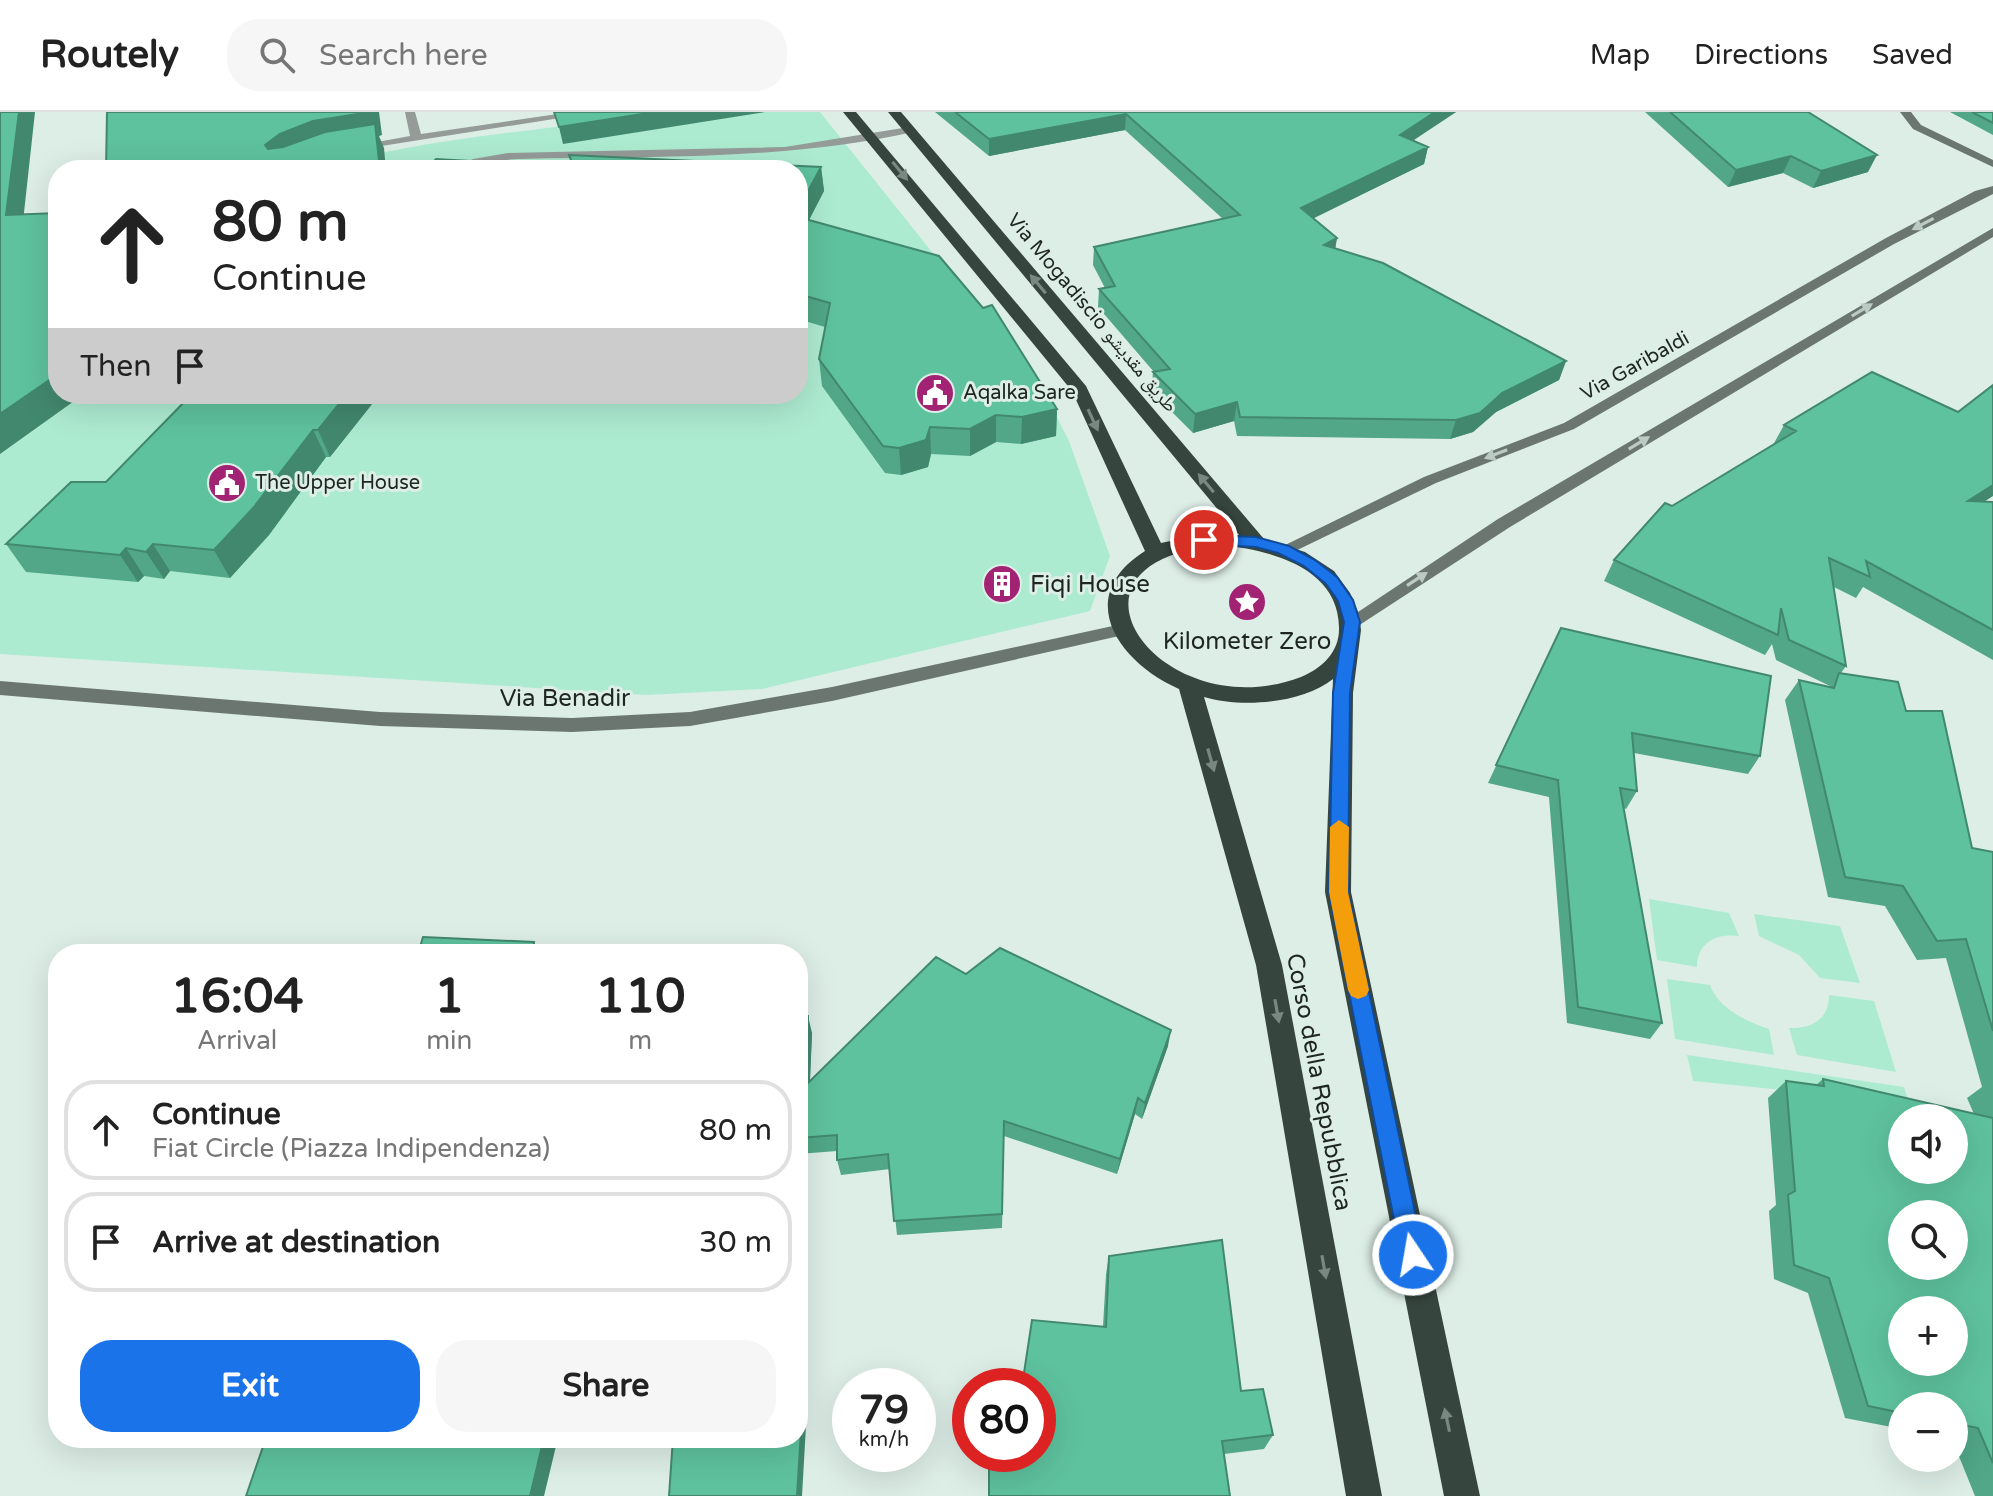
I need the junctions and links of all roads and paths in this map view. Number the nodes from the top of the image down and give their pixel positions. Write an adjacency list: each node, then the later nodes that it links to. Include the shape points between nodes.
1 (410, 112): 8 (street)
2 (593, 112): 8 (street)
3 (849, 112): 7 (highway)
4 (894, 112): 6 (highway, Via Mogadiscio طريق مقديشو)
5 (1905, 112): 11 (main road, via 1917,127)
6 (909, 130): 7 (street); 14 (highway, Via Mogadiscio طريق مقديشو, one-way to 6)
7 (872, 137): 10 (street, via 785,150); 16 (highway, one-way to 16, via 1080,390)
8 (416, 138): 9 (street)
9 (347, 148)
10 (483, 160)
11 (1993, 164)
12 (1993, 190): 15 (main road, Via Garibaldi, one-way to 15, via 1890,241 1569,426 1430,480)
13 (1993, 232): 18 (main road, one-way to 13, via 1504,523)
14 (1256, 542): 15 (highway); 16 (highway, via 1186,542)
15 (1283, 550): 18 (highway, via 1331,580 1346,600)
16 (1156, 553): 17 (highway, via 1122,586 1117,608)
17 (1122, 630): 19 (highway, via 1160,671); 20 (main road, Via Benadir, via 832,694 690,719 572,725 380,719)
18 (1350, 635): 19 (highway, via 1330,670 1302,686 1267,694 1228,694); 22 (highway, one-way to 18, via 1338,892 1342,693)
19 (1189, 685): 21 (highway, Corso della Repubblica, one-way to 21, via 1269,965)
20 (0, 688)
21 (1364, 1496)
22 (1462, 1496)

